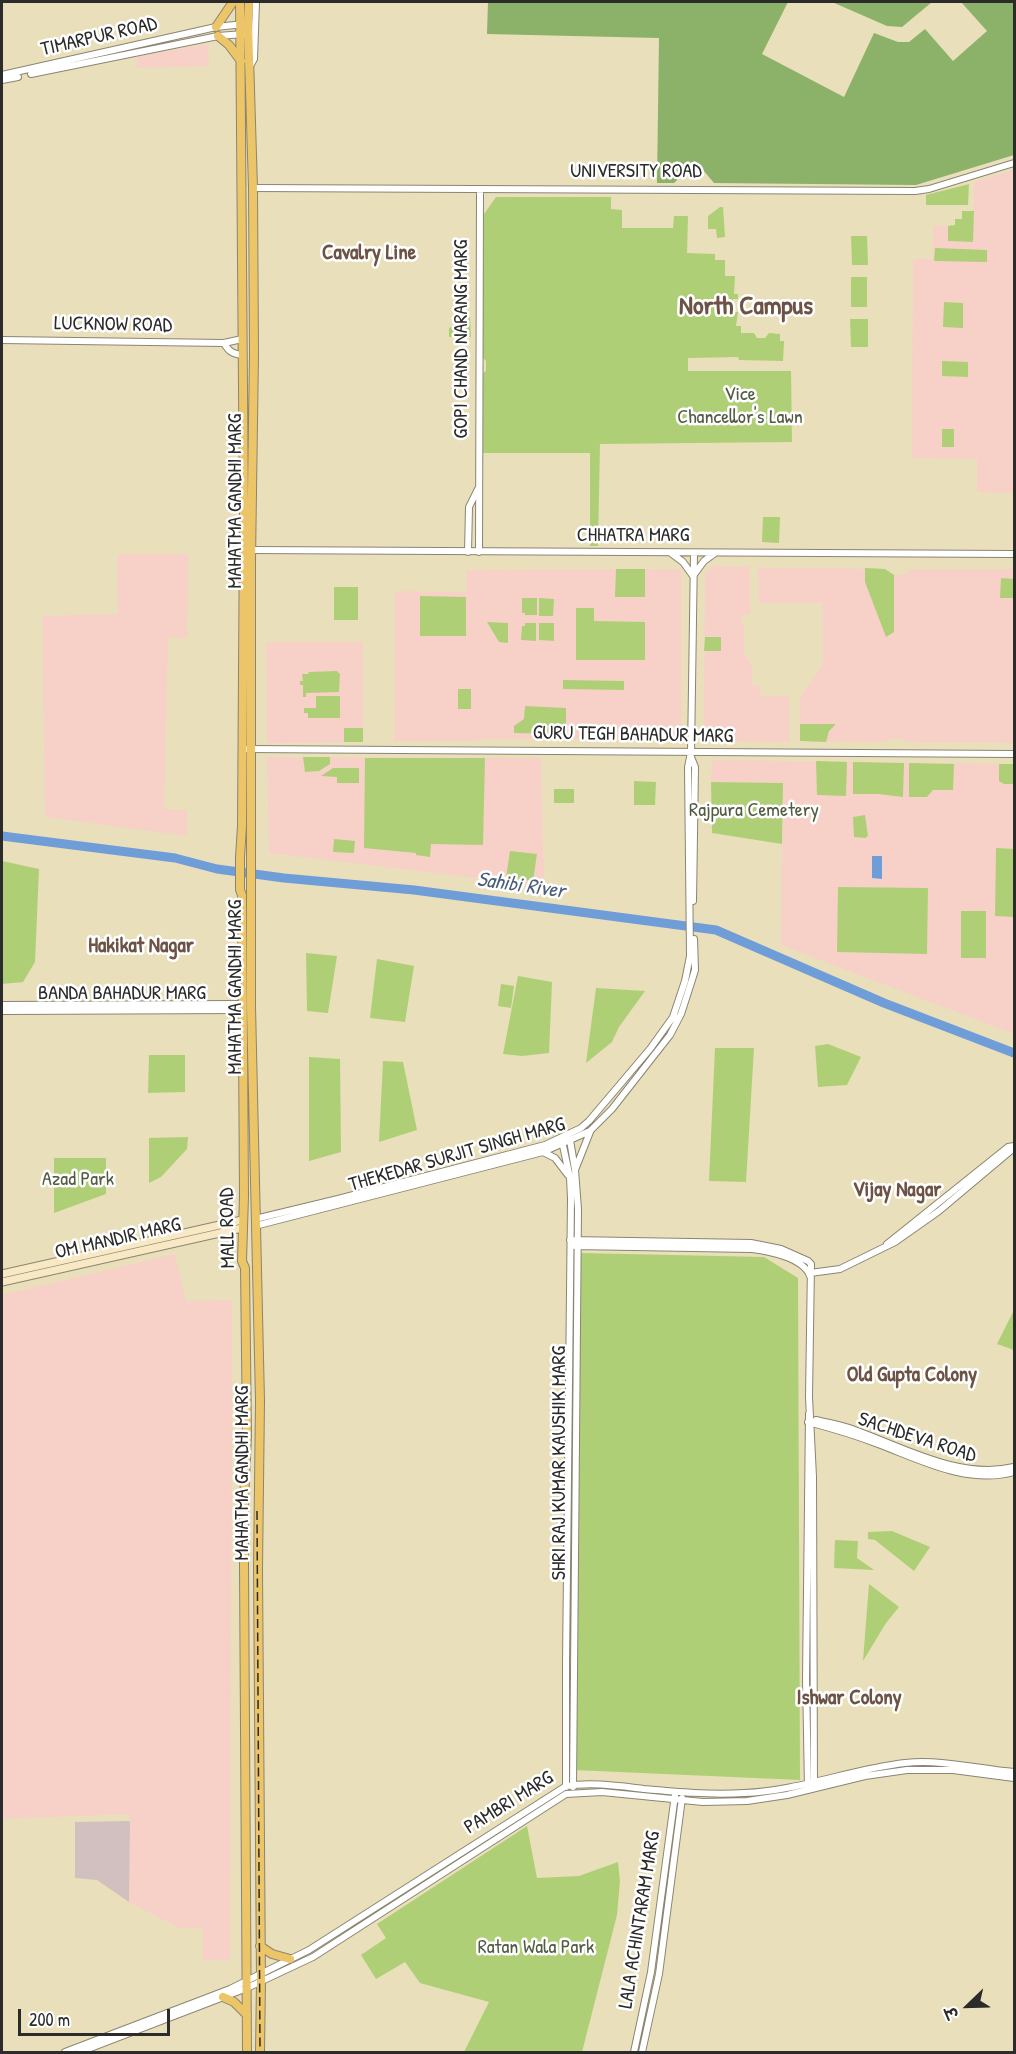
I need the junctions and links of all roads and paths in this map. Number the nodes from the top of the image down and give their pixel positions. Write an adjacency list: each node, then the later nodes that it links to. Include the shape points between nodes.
1 (233, 2): 5 (main road)
2 (240, 2): 6 (main road, MAHATMA GANDHI MARG)
3 (249, 2): 6 (main road, MAHATMA GANDHI MARG)
4 (256, 2): 9 (street, via 254,59)
5 (216, 27): 6 (street, TIMARPUR ROAD); 10 (street, TIMARPUR ROAD)
6 (243, 29): 7 (street, TIMARPUR ROAD); 8 (main road, MAHATMA GANDHI MARG); 9 (main road, MAHATMA GANDHI MARG)
7 (218, 36): 8 (main road); 10 (street, TIMARPUR ROAD, via 70,68)
8 (241, 61): 16 (main road, MAHATMA GANDHI MARG)
9 (250, 66): 14 (main road, MAHATMA GANDHI MARG)
10 (26, 73): 11 (street, TIMARPUR ROAD); 12 (street, TIMARPUR ROAD)
11 (2, 75)
12 (2, 80)
13 (1014, 164): 15 (street, UNIVERSITY ROAD, via 915,191)
14 (253, 188): 15 (street, UNIVERSITY ROAD); 20 (main road, MAHATMA GANDHI MARG)
15 (480, 189): 21 (street, GOPI CHAND NARANG MARG)
16 (242, 339): 18 (street, LUCKNOW ROAD); 19 (main road, MAHATMA GANDHI MARG)
17 (2, 340): 18 (street, LUCKNOW ROAD)
18 (224, 343): 19 (street, via 234,354)
19 (243, 355): 20 (main road, MAHATMA GANDHI MARG)
20 (248, 441): 22 (main road, MAHATMA GANDHI MARG); 30 (main road, MAHATMA GANDHI MARG)
21 (478, 489): 23 (street, GOPI CHAND NARANG MARG, via 469,507); 24 (street, GOPI CHAND NARANG MARG)
22 (251, 550): 23 (street, CHHATRA MARG); 30 (main road, MAHATMA GANDHI MARG)
23 (468, 552): 24 (street, CHHATRA MARG)
24 (479, 552): 26 (street, CHHATRA MARG)
25 (715, 552): 27 (street, CHHATRA MARG); 28 (street, CHHATRA MARG); 29 (street)
26 (671, 553): 27 (street, CHHATRA MARG); 29 (street)
27 (694, 553): 29 (street)
28 (1014, 554)
29 (693, 576): 32 (street)
30 (247, 749): 32 (street, GURU TEGH BAHADUR MARG); 33 (main road, MAHATMA GANDHI MARG); 34 (main road, MAHATMA GANDHI MARG)
31 (1014, 754): 32 (street, GURU TEGH BAHADUR MARG)
32 (691, 755): 36 (street, via 695,767)
33 (252, 853): 34 (main road); 46 (main road, MAHATMA GANDHI MARG)
34 (240, 854): 35 (main road, MAHATMA GANDHI MARG)
35 (240, 890): 38 (main road, MALL ROAD)
36 (692, 943): 40 (street, THEKEDAR SURJIT SINGH MARG, via 694,970 678,1021 635,1081); 41 (street, THEKEDAR SURJIT SINGH MARG, via 688,970 671,1022 616,1091)
37 (2, 1005): 38 (street, BANDA BAHADUR MARG)
38 (242, 1007): 39 (street, BANDA BAHADUR MARG); 47 (main road, MALL ROAD)
39 (2, 1011)
40 (590, 1131): 41 (street, THEKEDAR SURJIT SINGH MARG); 44 (street)
41 (566, 1140): 43 (street, THEKEDAR SURJIT SINGH MARG); 44 (street, SHRI RAJ KUMAR KAUSHIK MARG); 45 (street, SHRI RAJ KUMAR KAUSHIK MARG); 46 (street, THEKEDAR SURJIT SINGH MARG)
42 (1014, 1147): 50 (street, via 939,1211 895,1242 840,1269)
43 (543, 1152): 45 (street, via 555,1158); 46 (street, THEKEDAR SURJIT SINGH MARG)
44 (575, 1170): 48 (street, SHRI RAJ KUMAR KAUSHIK MARG, via 578,1209)
45 (570, 1178): 48 (street, SHRI RAJ KUMAR KAUSHIK MARG)
46 (255, 1223): 54 (main road, MAHATMA GANDHI MARG)
47 (242, 1224): 49 (main road, OM MANDIR MARG); 51 (main road, OM MANDIR MARG); 53 (main road, MALL ROAD)
48 (574, 1243): 50 (street, via 769,1245 808,1261); 58 (street, SHRI RAJ KUMAR KAUSHIK MARG); 59 (street, SHRI RAJ KUMAR KAUSHIK MARG)
49 (2, 1274)
50 (810, 1275): 52 (street)
51 (2, 1282)
52 (809, 1418): 55 (street, SACHDEVA ROAD, via 850,1428 942,1463 968,1468); 56 (street, SACHDEVA ROAD, via 964,1474); 63 (street, via 814,1528)
53 (246, 1455): 54 (main road); 57 (main road, MALL ROAD)
54 (260, 1455): 67 (main road, MAHATMA GANDHI MARG)
55 (1014, 1467)
56 (1014, 1472)
57 (243, 1566): 70 (main road, MAHATMA GANDHI MARG)
58 (566, 1602): 59 (street); 62 (street, SHRI RAJ KUMAR KAUSHIK MARG)
59 (575, 1602): 62 (street, SHRI RAJ KUMAR KAUSHIK MARG)
60 (1014, 1772): 63 (street, via 907,1762)
61 (1014, 1778): 63 (street, via 953,1770 906,1770)
62 (570, 1785): 64 (street, SHRI RAJ KUMAR KAUSHIK MARG); 65 (street, PAMBRI MARG, via 599,1784); 66 (street, PAMBRI MARG)
63 (811, 1786): 65 (street, PAMBRI MARG, via 747,1801 703,1802)
64 (570, 1794): 65 (street, PAMBRI MARG); 66 (street, PAMBRI MARG)
65 (679, 1796): 77 (street, LALA ACHINTARAM MARG); 78 (street, LALA ACHINTARAM MARG, via 659,1974)
66 (430, 1878): 68 (street, PAMBRI MARG); 69 (street, PAMBRI MARG, via 327,1949)
67 (260, 1946): 68 (main road); 69 (main road, MAHATMA GANDHI MARG)
68 (290, 1959): 69 (street, PAMBRI MARG)
69 (261, 1977): 70 (street); 76 (main road, MAHATMA GANDHI MARG)
70 (247, 1984): 71 (street); 72 (main road, MAHATMA GANDHI MARG); 73 (street)
71 (223, 1997): 72 (main road, via 234,2001); 74 (street)
72 (247, 2015): 75 (main road, MAHATMA GANDHI MARG)
73 (65, 2052)
74 (80, 2052)
75 (247, 2052)
76 (260, 2052)
77 (634, 2052)
78 (642, 2052)

